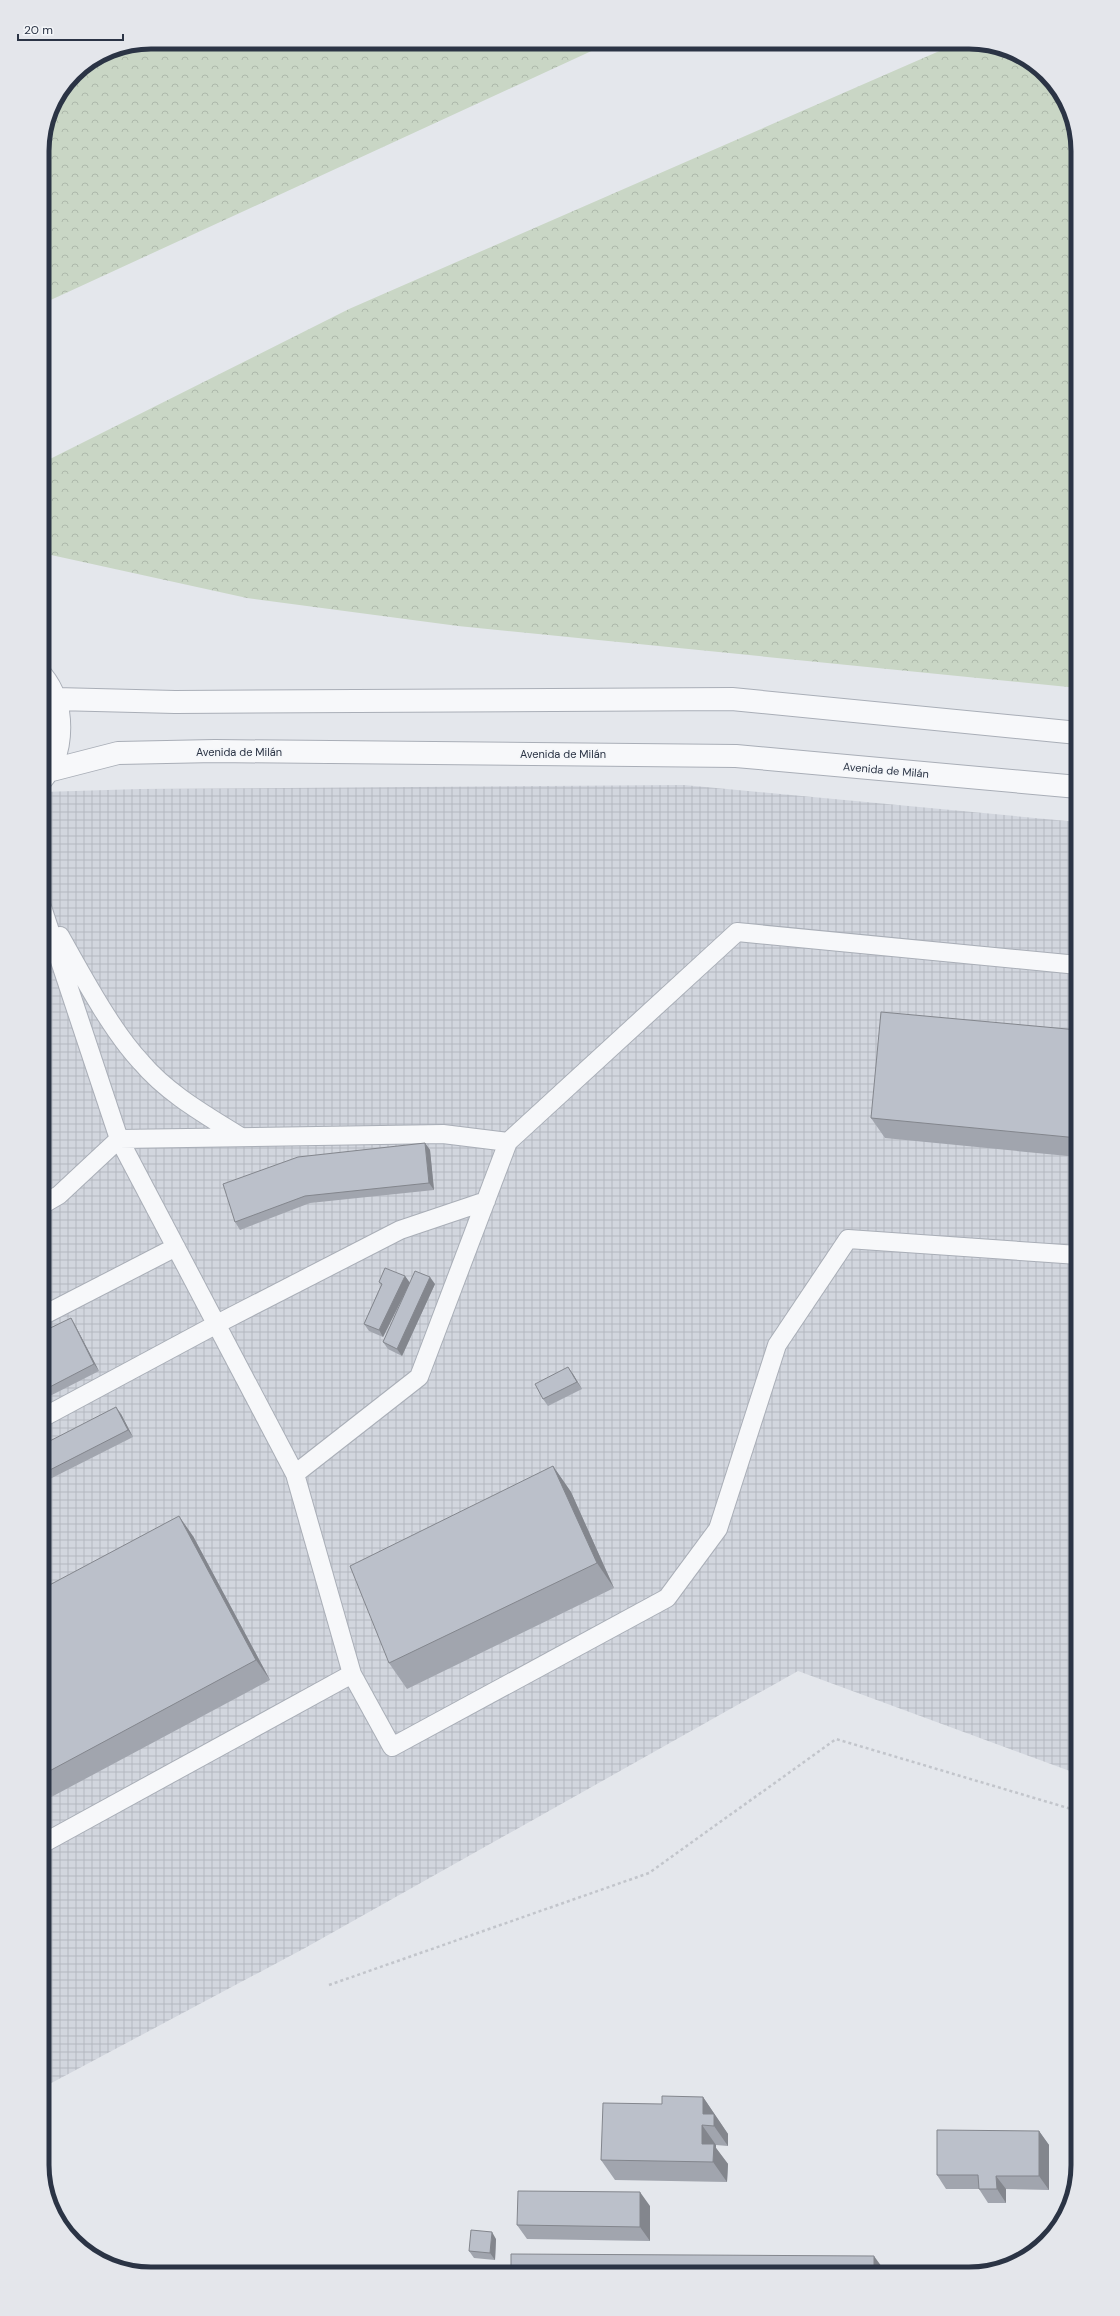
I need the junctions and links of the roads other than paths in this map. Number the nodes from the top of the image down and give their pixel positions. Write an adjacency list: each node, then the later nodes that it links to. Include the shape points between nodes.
1 (49, 688): 2 (street)
2 (56, 700): 3 (street, via 175,702 732,699); 4 (street, via 59,743)
3 (1071, 732)
4 (49, 766)
5 (49, 774): 6 (street, Avenida de Milán, via 118,753 736,756)
6 (1071, 786)
7 (49, 917): 10 (lane, via 89,985 141,1062 185,1102)
8 (49, 926): 11 (lane)
9 (1071, 964): 12 (lane, via 737,932)
10 (241, 1137): 11 (lane); 12 (lane, via 443,1134)
11 (119, 1139): 13 (lane, via 59,1195); 15 (lane)
12 (508, 1142): 14 (lane)
13 (49, 1201)
14 (486, 1201): 18 (lane, via 400,1230); 20 (lane, via 419,1377)
15 (176, 1247): 17 (lane); 18 (lane)
16 (1071, 1255): 21 (lane, via 848,1239 777,1345 718,1529 667,1598 392,1746)
17 (49, 1312)
18 (217, 1324): 19 (lane); 20 (lane)
19 (49, 1414)
20 (295, 1474): 21 (lane)
21 (352, 1674): 22 (lane)
22 (49, 1840)

